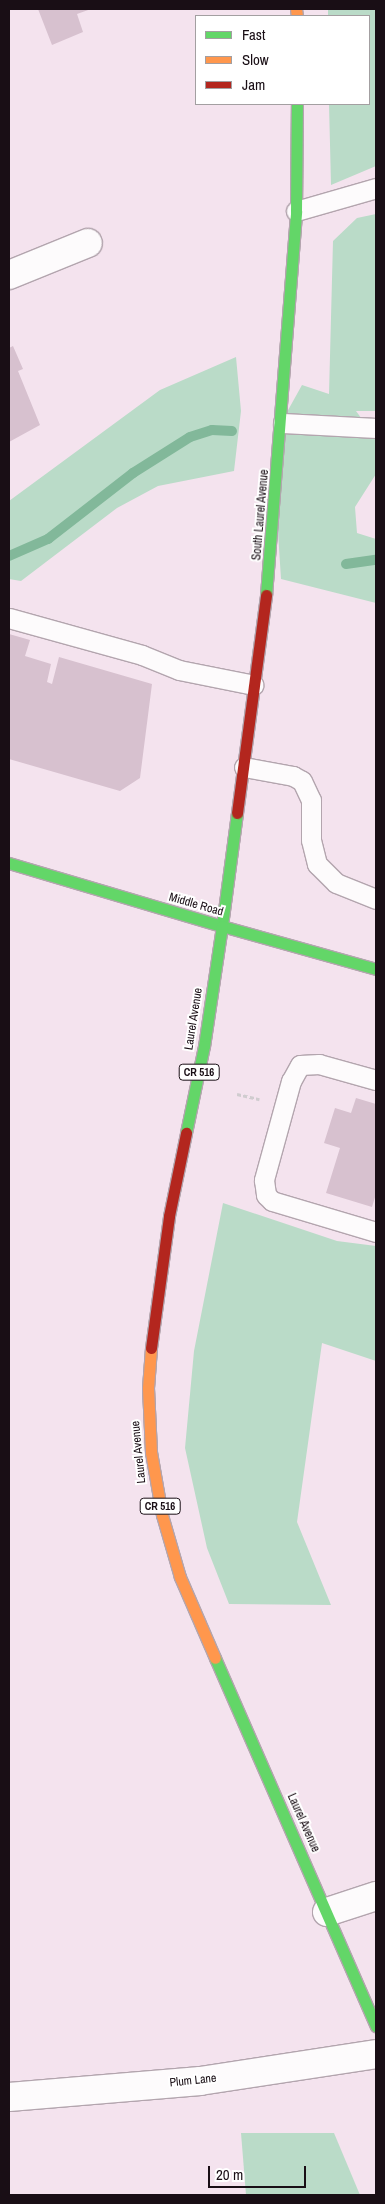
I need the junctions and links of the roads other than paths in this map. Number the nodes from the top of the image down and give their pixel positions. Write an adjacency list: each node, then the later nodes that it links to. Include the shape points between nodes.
1 (296, 105): 3 (main road, South Laurel Avenue)
2 (376, 188): 3 (lane)
3 (296, 211): 6 (main road, South Laurel Avenue)
4 (88, 243): 5 (street)
5 (9, 275)
6 (283, 423): 7 (lane); 9 (main road, South Laurel Avenue, via 272,550)
7 (376, 428)
8 (9, 618): 9 (lane, via 142,655 179,670)
9 (254, 685): 10 (main road, South Laurel Avenue)
10 (244, 767): 12 (lane, via 293,776 302,781 311,800 311,840 317,864 336,883); 13 (main road, South Laurel Avenue)
11 (9, 863): 13 (main road, Middle Road)
12 (376, 899)
13 (222, 926): 14 (main road, Middle Road); 18 (main road, Laurel Avenue / CR 516, via 204,1046 170,1216 153,1326 148,1388 151,1452 162,1515 180,1577)
14 (376, 969)
15 (376, 1080): 16 (lane, via 319,1064 300,1065 291,1081 264,1180 266,1195 272,1201)
16 (376, 1232)
17 (376, 1896): 18 (street)
18 (327, 1912): 19 (main road, Laurel Avenue / CR 516)
19 (376, 2026)
20 (376, 2054): 21 (street, Plum Lane, via 200,2081)
21 (9, 2097)

